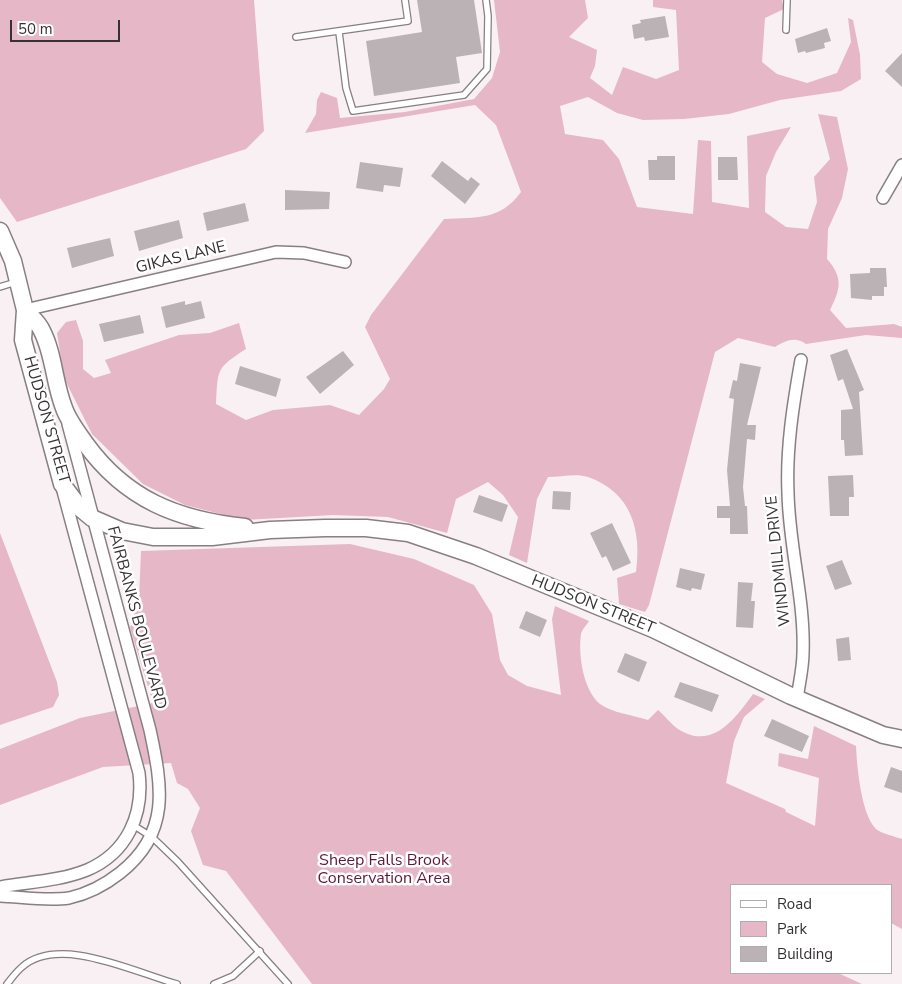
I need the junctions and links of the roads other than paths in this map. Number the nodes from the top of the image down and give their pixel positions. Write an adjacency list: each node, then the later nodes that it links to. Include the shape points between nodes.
1 (405, 0): 5 (lane, via 408,21)
2 (486, 0): 5 (lane, via 487,69 464,95 353,111 346,88)
3 (787, 0): 4 (lane)
4 (786, 30)
5 (339, 32): 6 (lane)
6 (296, 37)
7 (902, 165): 8 (street)
8 (883, 198)
9 (0, 231): 11 (street, HUDSON STREET)
10 (345, 262): 13 (street, GIKAS LANE, via 304,253 276,252)
11 (18, 282): 12 (lane); 13 (street, HUDSON STREET)
12 (0, 287)
13 (25, 310): 15 (street, HUDSON STREET, via 42,330); 16 (street, HUDSON STREET, via 23,340)
14 (801, 360): 19 (street, WINDMILL DRIVE, via 790,426 788,493 804,655)
15 (64, 409): 17 (street, FAIRBANKS BOULEVARD); 18 (street, HUDSON STREET, via 100,462 136,494 197,520)
16 (62, 484): 17 (street, HUDSON STREET, via 71,499); 21 (street, via 139,773 140,806)
17 (92, 518): 18 (street, HUDSON STREET, via 122,531 153,536 212,537); 22 (street, FAIRBANKS BOULEVARD, via 157,761 160,803)
18 (270, 530): 19 (street, HUDSON STREET, via 366,528 408,533 434,541 653,629)
19 (797, 698): 20 (street, HUDSON STREET, via 883,735)
20 (902, 739)
21 (134, 825): 22 (lane); 23 (street, via 113,852 91,868)
22 (152, 837): 24 (street, via 136,859 100,887 56,899); 25 (lane)
23 (0, 887)
24 (0, 896)
25 (260, 951): 28 (lane, via 233,976); 29 (lane)
26 (7, 984): 27 (lane, via 23,965 61,953 83,955)
27 (177, 984)
28 (214, 984)
29 (288, 984)

